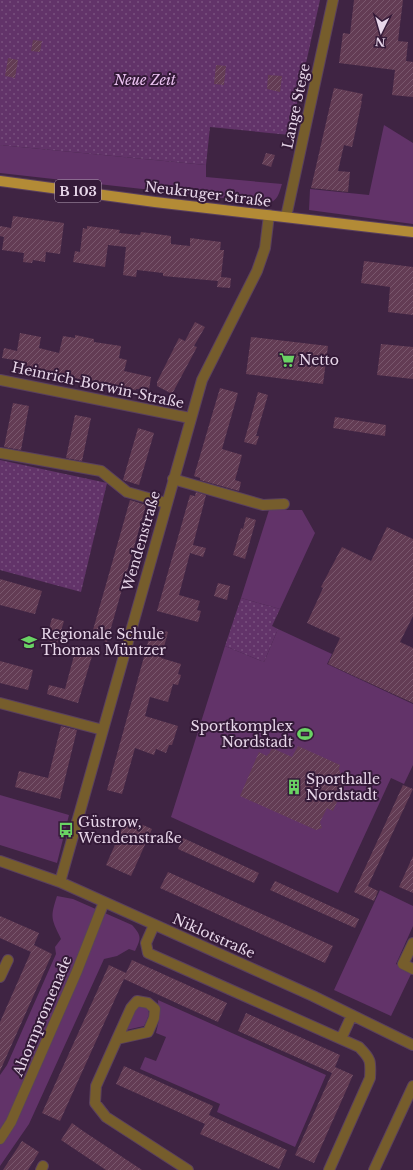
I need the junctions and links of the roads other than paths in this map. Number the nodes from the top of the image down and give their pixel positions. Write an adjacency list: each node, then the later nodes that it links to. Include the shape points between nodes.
1 (333, 0): 4 (street, Lange Stege)
2 (0, 181): 3 (main road, Neukruger Straße / B 103)
3 (269, 215): 4 (main road, Neukruger Straße / B 103); 7 (street, Wendenstraße, via 265,248 257,271 211,360)
4 (286, 217): 5 (main road, Neukruger Straße / B 103)
5 (413, 232)
6 (0, 380): 7 (street, Heinrich-Borwin-Straße)
7 (190, 418): 9 (street, Wendenstraße)
8 (0, 452): 10 (street, via 100,471 126,492)
9 (173, 479): 10 (street, Wendenstraße); 11 (street, via 263,505)
10 (166, 503): 13 (street, Wendenstraße)
11 (284, 504)
12 (0, 703): 13 (street)
13 (103, 730): 15 (street, Wendenstraße)
14 (0, 861): 15 (street, Niklotstraße)
15 (60, 882): 16 (street, Niklotstraße)
16 (104, 902): 17 (street, Niklotstraße); 27 (street, Ahornpromenade, via 11,1122)
17 (154, 925): 22 (street, Niklotstraße); 24 (street, via 146,943 148,953)
18 (413, 943): 20 (street, via 403,964)
19 (8, 960): 21 (street)
20 (413, 969)
21 (0, 977)
22 (352, 1015): 24 (street); 25 (street, Niklotstraße)
23 (117, 1039): 28 (street, via 96,1086 95,1103 106,1117)
24 (341, 1039): 29 (street, via 359,1047 368,1056 370,1078)
25 (413, 1045)
26 (413, 1086): 30 (street)
27 (0, 1139)
28 (188, 1170)
29 (329, 1170)
30 (374, 1170)

